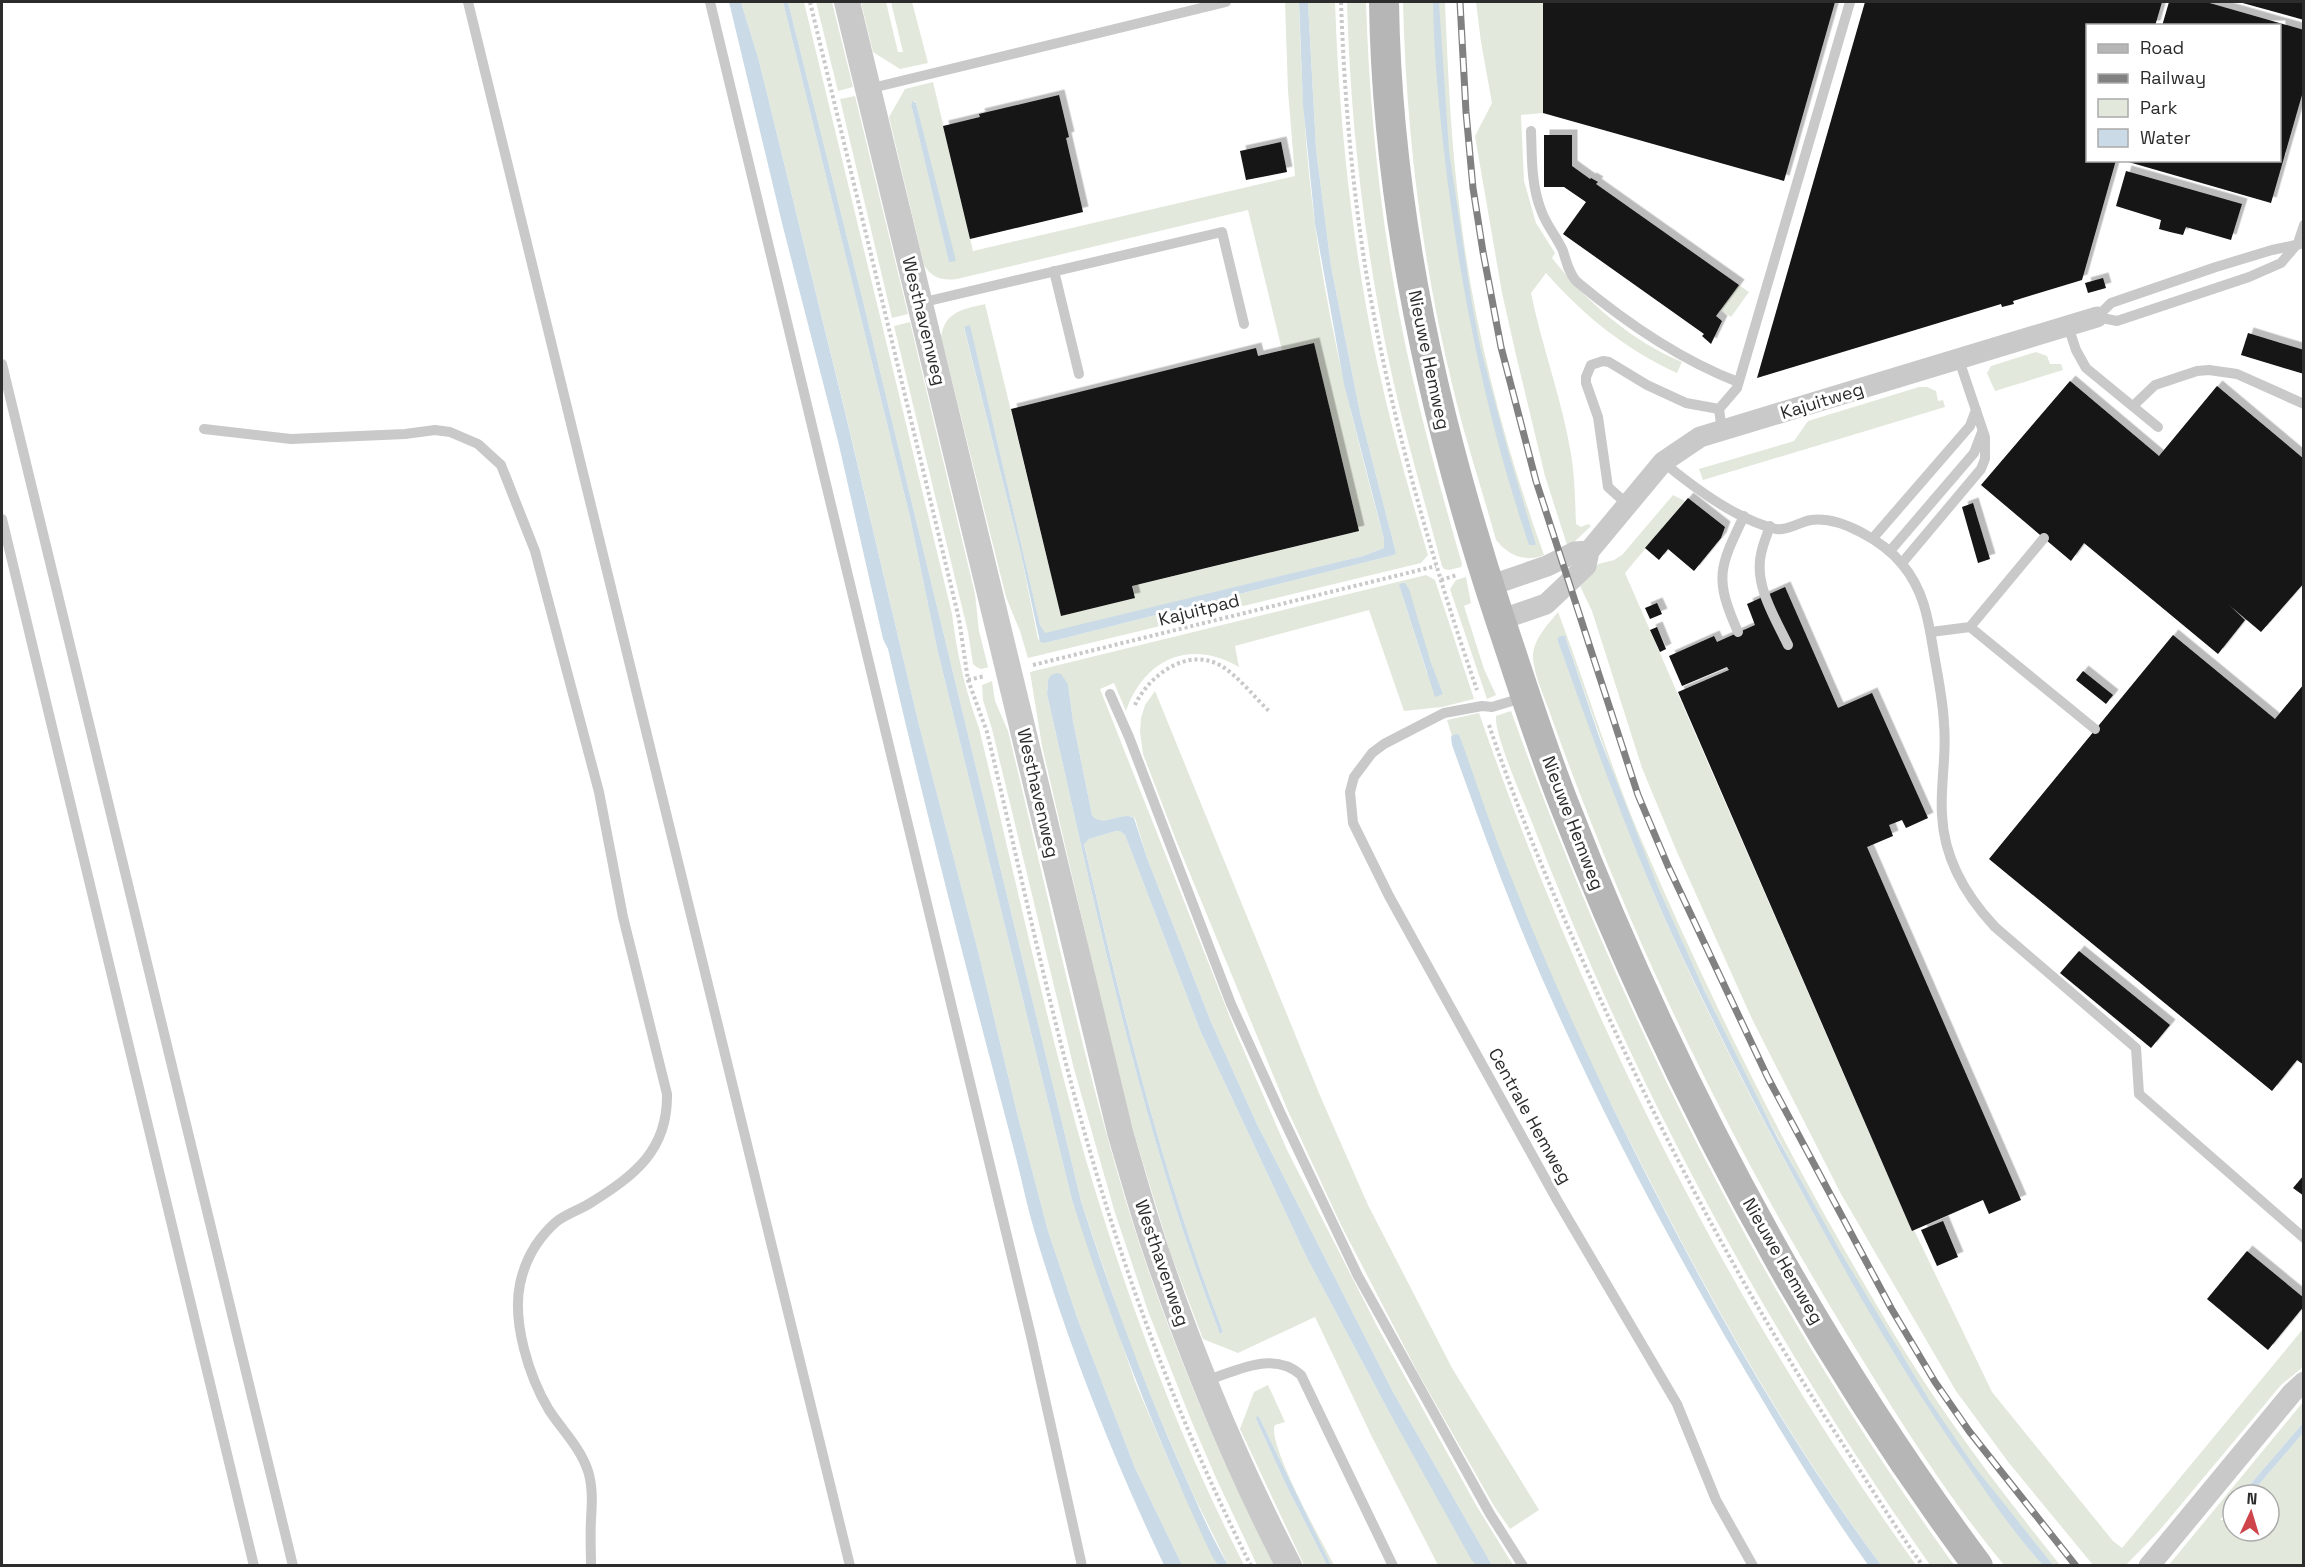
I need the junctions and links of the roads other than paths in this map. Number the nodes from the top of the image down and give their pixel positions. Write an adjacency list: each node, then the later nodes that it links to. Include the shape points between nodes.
1 (468, 2): 53 (lane)
2 (710, 2): 54 (lane, via 1031,1336)
3 (847, 2): 7 (street, Westhavenweg)
4 (1226, 2): 7 (lane)
5 (1384, 2): 38 (main road, Nieuwe Hemweg, via 1394,149 1413,285 1437,402)
6 (1850, 2): 19 (lane)
7 (868, 89): 12 (street, Westhavenweg)
8 (1531, 131): 19 (lane, via 1536,195 1576,281 1639,330)
9 (2304, 225): 10 (lane)
10 (2301, 244): 13 (lane, via 2111,303); 13 (lane, via 2281,263 2249,277 2117,321)
11 (1054, 271): 12 (lane); 14 (lane, via 1222,232); 18 (lane)
12 (919, 303): 48 (street, Westhavenweg, via 1120,1132 1153,1242)
13 (2097, 318): 15 (street, Kajuitweg)
14 (1244, 324)
15 (2068, 326): 16 (street, Kajuitweg); 21 (lane, via 2085,368)
16 (1959, 360): 23 (lane); 27 (street, Kajuitweg)
17 (2, 364): 51 (lane)
18 (1079, 374)
19 (1738, 382): 22 (lane)
20 (2304, 404): 21 (lane, via 2237,374 2209,370 2155,385)
21 (2133, 406): 25 (lane)
22 (1719, 409): 27 (lane); 29 (lane, via 1686,403 1609,362 1591,365 1586,383 1598,417 1608,487)
23 (1976, 411): 24 (lane); 33 (lane, via 1970,426)
24 (1982, 426): 36 (lane, via 1974,453); 37 (lane, via 1987,447 1981,469)
25 (2158, 427)
26 (204, 429): 52 (lane, via 291,439 435,430 464,437 485,448 501,465 535,551 599,792 623,917 667,1094 661,1137 644,1164 557,1222 532,1252 520,1286 520,1323 530,1368 548,1408 572,1440 588,1472)
27 (1722, 431): 28 (street, Kajuitweg, via 1700,437)
28 (1663, 462): 29 (street, Kajuitweg); 30 (lane, via 1695,489)
29 (1627, 504): 35 (street, Kajuitweg)
30 (1744, 516): 32 (lane); 41 (lane, via 1721,574 1726,605)
31 (2, 519): 50 (lane)
32 (1770, 526): 33 (lane, via 1778,530 1813,520 1851,528); 43 (lane, via 1760,573 1765,595)
33 (1873, 538): 36 (lane)
34 (2044, 538): 40 (lane)
35 (1589, 551): 38 (street, via 1575,552); 39 (street, Kajuitweg, via 1586,566 1546,604)
36 (1890, 551): 37 (lane)
37 (1902, 563): 42 (lane, via 1923,599)
38 (1489, 586): 39 (main road, Nieuwe Hemweg)
39 (1500, 620): 45 (main road, Nieuwe Hemweg)
40 (1970, 627): 42 (lane); 46 (lane)
41 (1738, 632)
42 (1931, 632): 47 (lane, via 1944,725 1941,814 1956,873 1966,890 1995,927 2136,1048 2139,1094)
43 (1788, 645)
44 (1110, 694): 57 (lane, via 1231,1004 1296,1147 1358,1275 1423,1395)
45 (1525, 697): 58 (lane, Centrale Hemweg, via 1492,707 1444,713 1384,744 1354,777 1350,792 1353,823 1389,896 1557,1200 1677,1404 1716,1500); 59 (main road, Nieuwe Hemweg, via 1606,908 1713,1135 1774,1250 1850,1375 1906,1465)
46 (2095, 729)
47 (2304, 1238)
48 (1205, 1381): 55 (street, Westhavenweg); 56 (lane, via 1264,1362 1284,1364 1301,1375)
49 (2304, 1382): 60 (street)
50 (254, 1566)
51 (293, 1566)
52 (591, 1566)
53 (850, 1566)
54 (1082, 1566)
55 (1289, 1566)
56 (1394, 1566)
57 (1523, 1566)
58 (1753, 1566)
59 (1978, 1566)
60 (2149, 1566)

